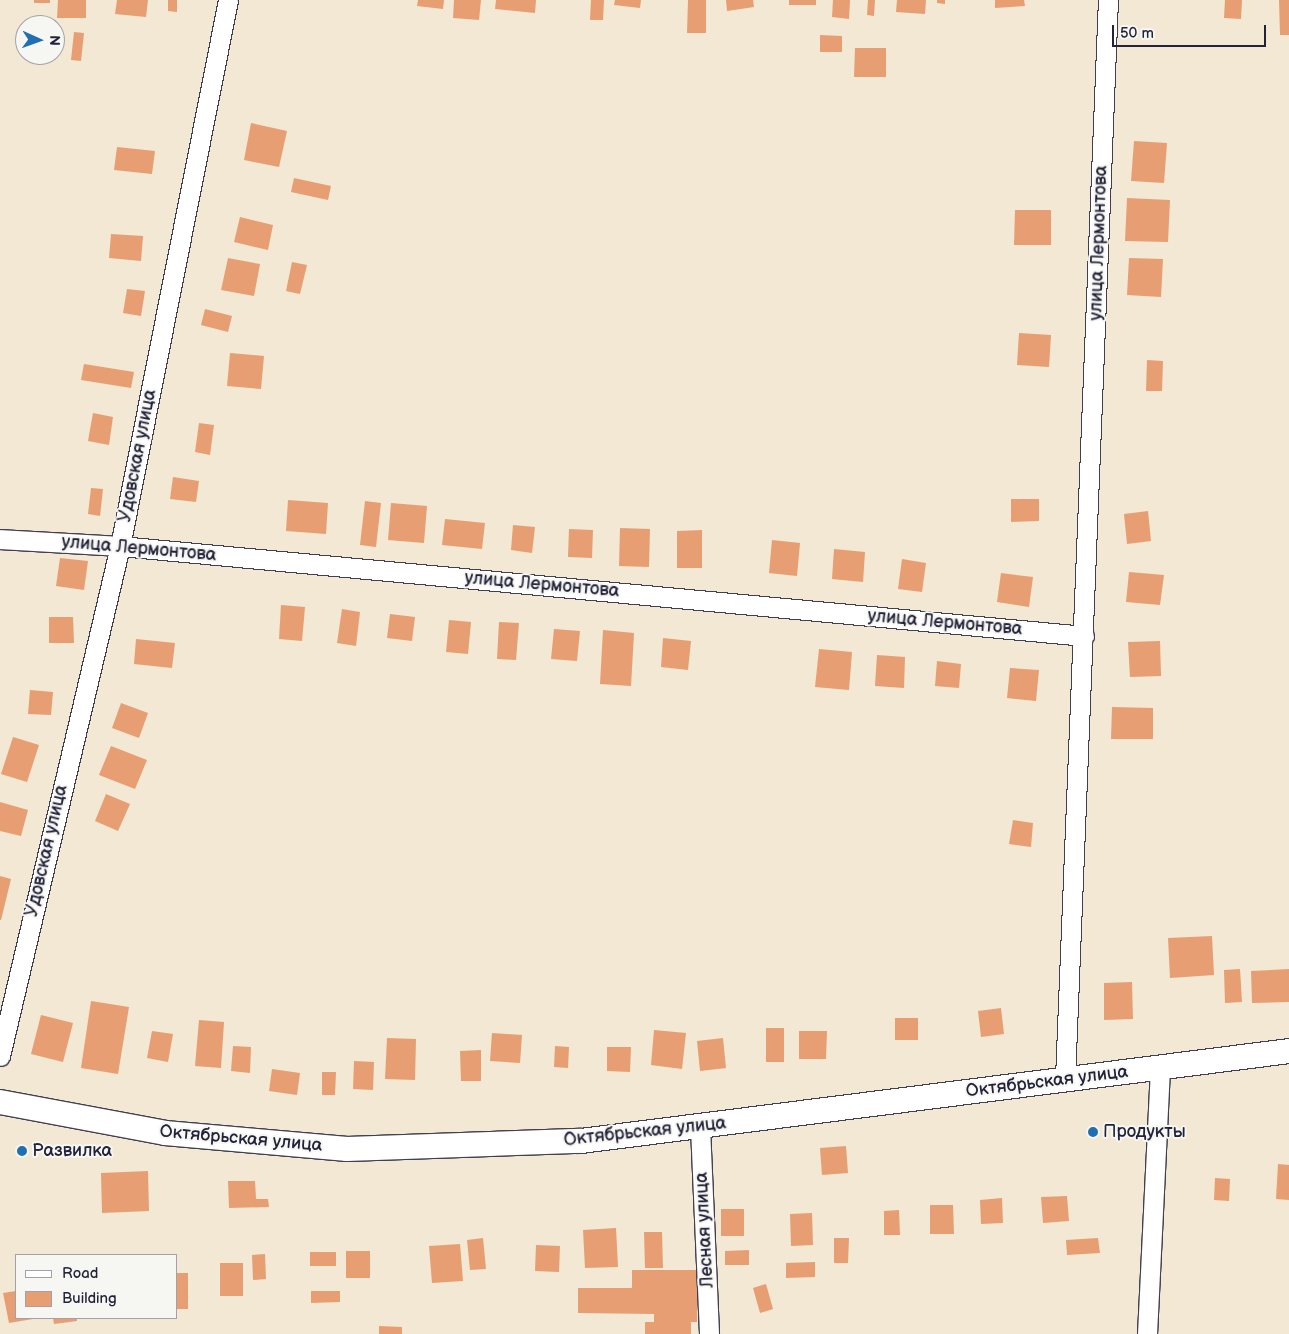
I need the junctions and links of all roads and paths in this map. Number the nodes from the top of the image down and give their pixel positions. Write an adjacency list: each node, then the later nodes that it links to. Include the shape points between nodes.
1 (228, 0): 4 (street, Удовская улица)
2 (1108, 0): 5 (street, улица Лермонтова)
3 (0, 539): 4 (street, улица Лермонтова)
4 (120, 546): 5 (street, улица Лермонтова); 7 (street, Удовская улица)
5 (1084, 636): 9 (street, улица Лермонтова)
6 (1289, 1051): 8 (street, Октябрьская улица)
7 (0, 1056)
8 (1160, 1067): 9 (street, Октябрьская улица); 13 (street)
9 (1065, 1080): 11 (street, Октябрьская улица)
10 (0, 1102): 11 (street, Октябрьская улица, via 165,1133 347,1149 581,1141)
11 (700, 1127): 12 (street, Лесная улица)
12 (709, 1334)
13 (1147, 1334)

